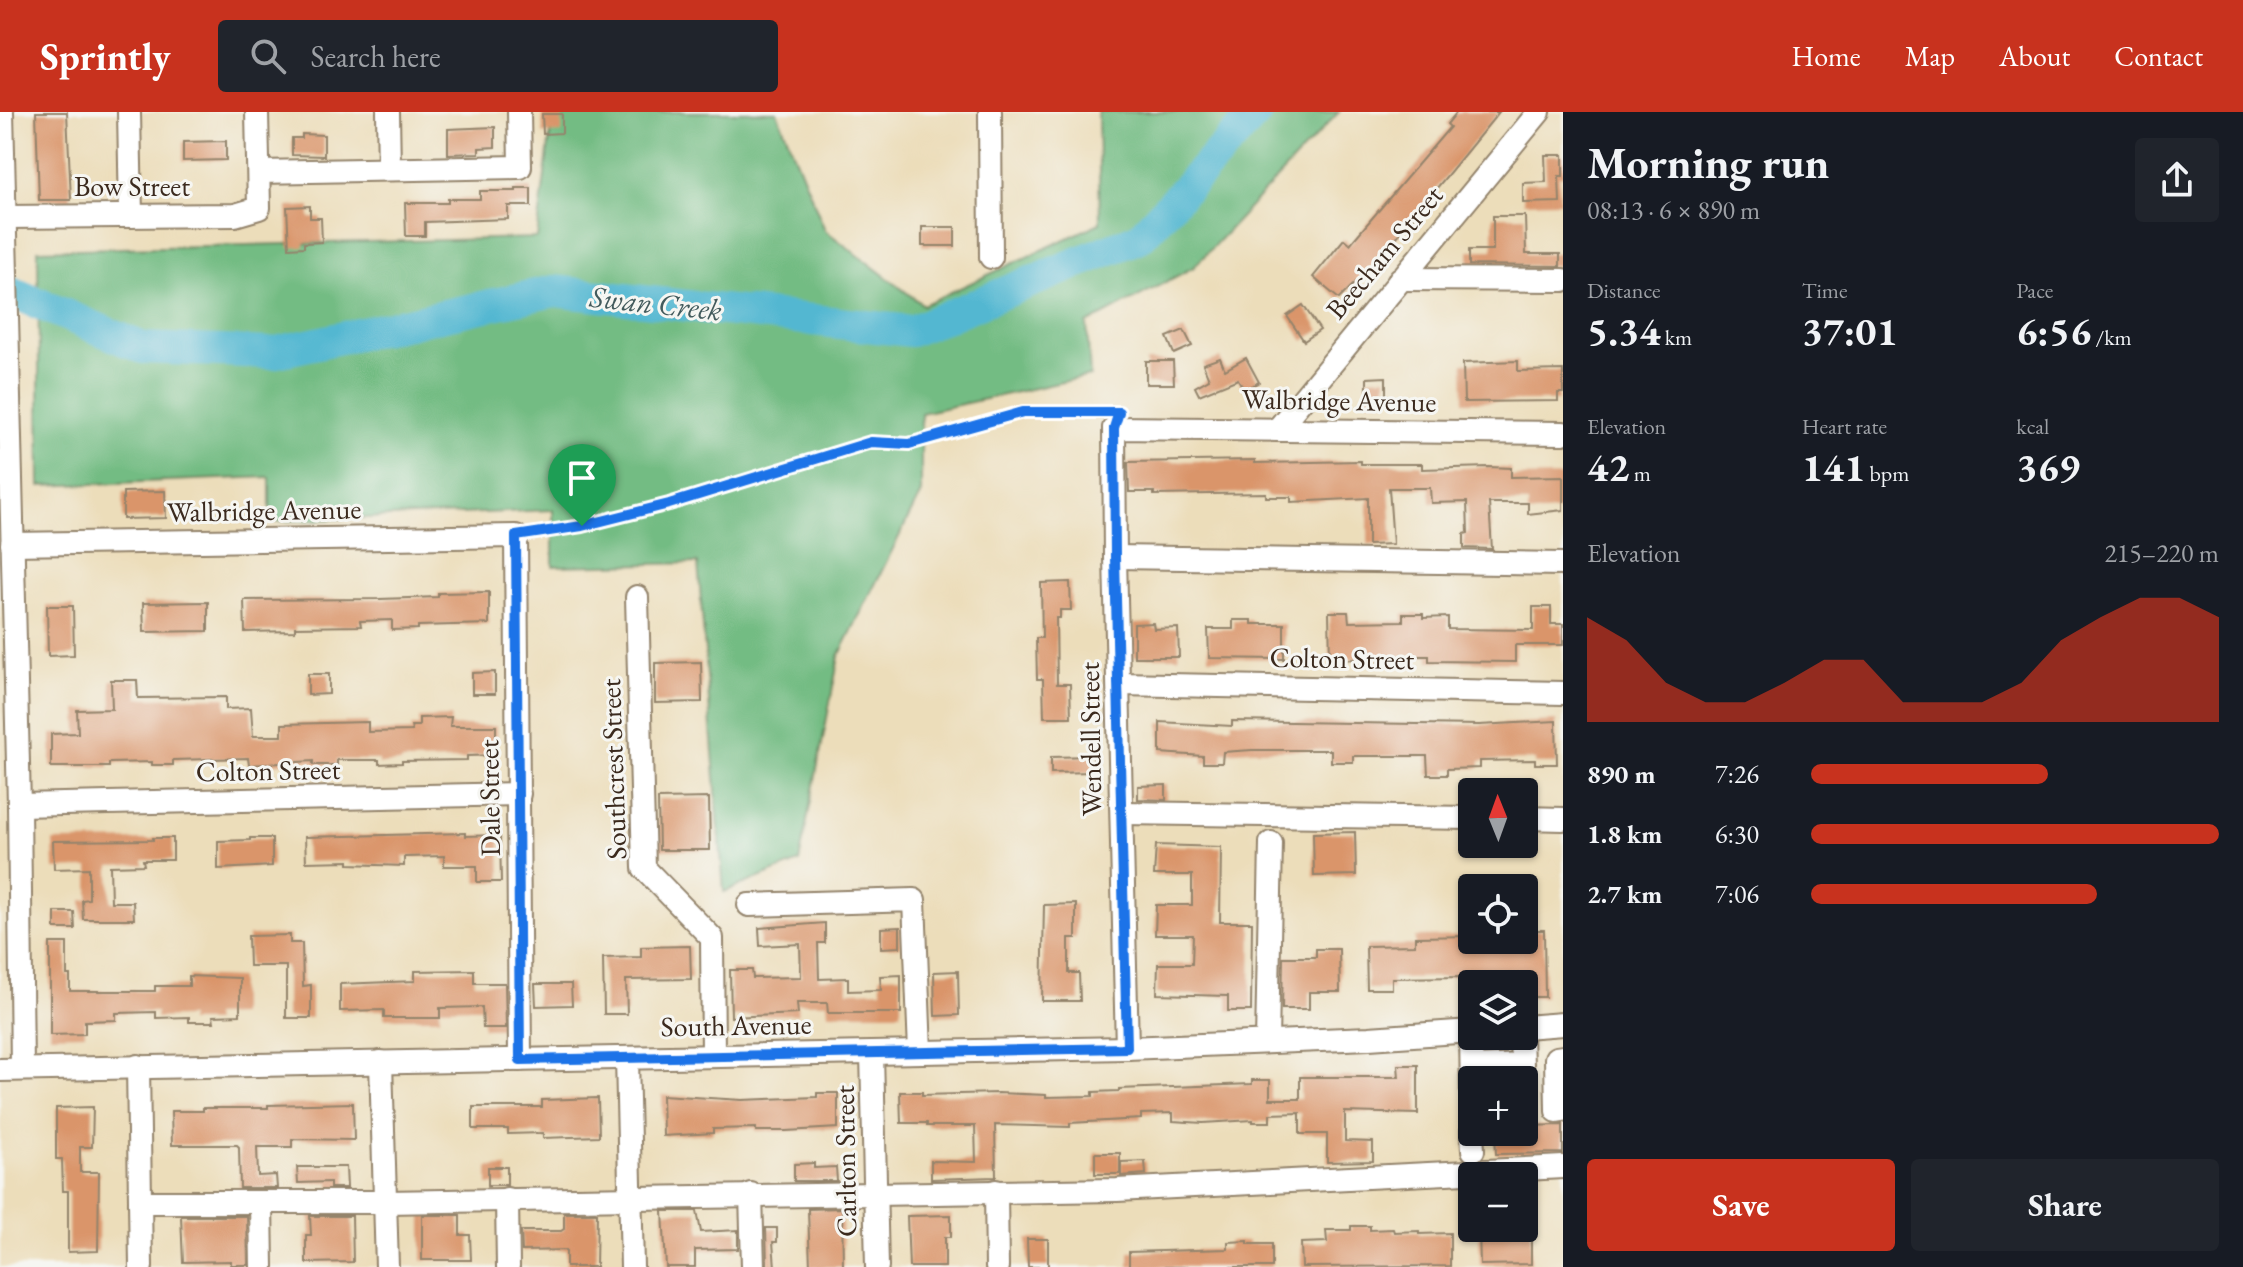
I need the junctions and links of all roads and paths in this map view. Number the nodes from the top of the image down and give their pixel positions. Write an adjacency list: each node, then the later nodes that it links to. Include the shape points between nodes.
1 (2, 112): 11 (street)
2 (129, 112): 10 (street)
3 (257, 112): 9 (street)
4 (388, 112): 8 (street)
5 (519, 112): 8 (street, via 520,167)
6 (990, 112): 12 (street)
7 (1539, 112): 13 (street, Beecham Street)
8 (389, 169): 9 (street)
9 (259, 172): 10 (street, Bow Street, via 259,208 235,215)
10 (131, 216): 11 (street, Bow Street)
11 (5, 217): 19 (street)
12 (991, 257)
13 (1400, 279): 14 (street); 16 (street, Beecham Street)
14 (1563, 280)
15 (1108, 420): 16 (street, Walbridge Avenue); 18 (path, via 1023,412 909,444 871,442 669,504); 20 (street, Wendell Street)
16 (1277, 430): 17 (street, Walbridge Avenue)
17 (1563, 433)
18 (516, 536): 19 (street, Walbridge Avenue); 25 (street, Dale Street)
19 (12, 544): 26 (street)
20 (1115, 557): 21 (street); 23 (street, Wendell Street)
21 (1563, 564)
22 (637, 597): 41 (street, Southcrest Street, via 644,868 712,938)
23 (1119, 684): 24 (street, Colton Street); 27 (street, Wendell Street)
24 (1563, 693)
25 (519, 794): 26 (street, Colton Street); 44 (street, Dale Street)
26 (19, 805): 48 (street)
27 (1122, 813): 28 (street); 37 (street, Wendell Street)
28 (1458, 818)
29 (1538, 818): 30 (street)
30 (1563, 819)
31 (1271, 843): 36 (street)
32 (749, 905): 39 (street, via 914,900)
33 (1559, 1024): 34 (street); 43 (street)
34 (1538, 1026)
35 (1458, 1032): 36 (street, South Avenue)
36 (1267, 1042): 37 (street, South Avenue)
37 (1127, 1048): 39 (street, South Avenue)
38 (1521, 1050): 47 (street, via 1522,1065)
39 (920, 1052): 40 (street, South Avenue)
40 (872, 1053): 41 (street, South Avenue); 53 (street, Carlton Street)
41 (713, 1055): 42 (street, South Avenue)
42 (627, 1058): 44 (street, South Avenue); 55 (street)
43 (1560, 1058): 49 (street)
44 (520, 1060): 45 (street, South Avenue)
45 (381, 1062): 46 (street, South Avenue); 59 (street)
46 (138, 1066): 48 (street, South Avenue); 57 (street)
47 (1497, 1066)
48 (11, 1069)
49 (1560, 1084): 50 (street, via 1557,1111)
50 (1563, 1110)
51 (1563, 1167): 52 (street, via 1173,1188)
52 (996, 1191): 53 (street); 67 (street)
53 (875, 1193): 54 (street); 66 (street, Carlton Street)
54 (751, 1194): 55 (street); 65 (street)
55 (631, 1196): 56 (street); 64 (street)
56 (507, 1199): 59 (street); 63 (street)
57 (140, 1202): 58 (street); 60 (street)
58 (261, 1202): 59 (street); 61 (street)
59 (385, 1202): 62 (street)
60 (141, 1267)
61 (262, 1267)
62 (387, 1267)
63 (508, 1267)
64 (632, 1267)
65 (753, 1267)
66 (877, 1267)
67 (997, 1267)

